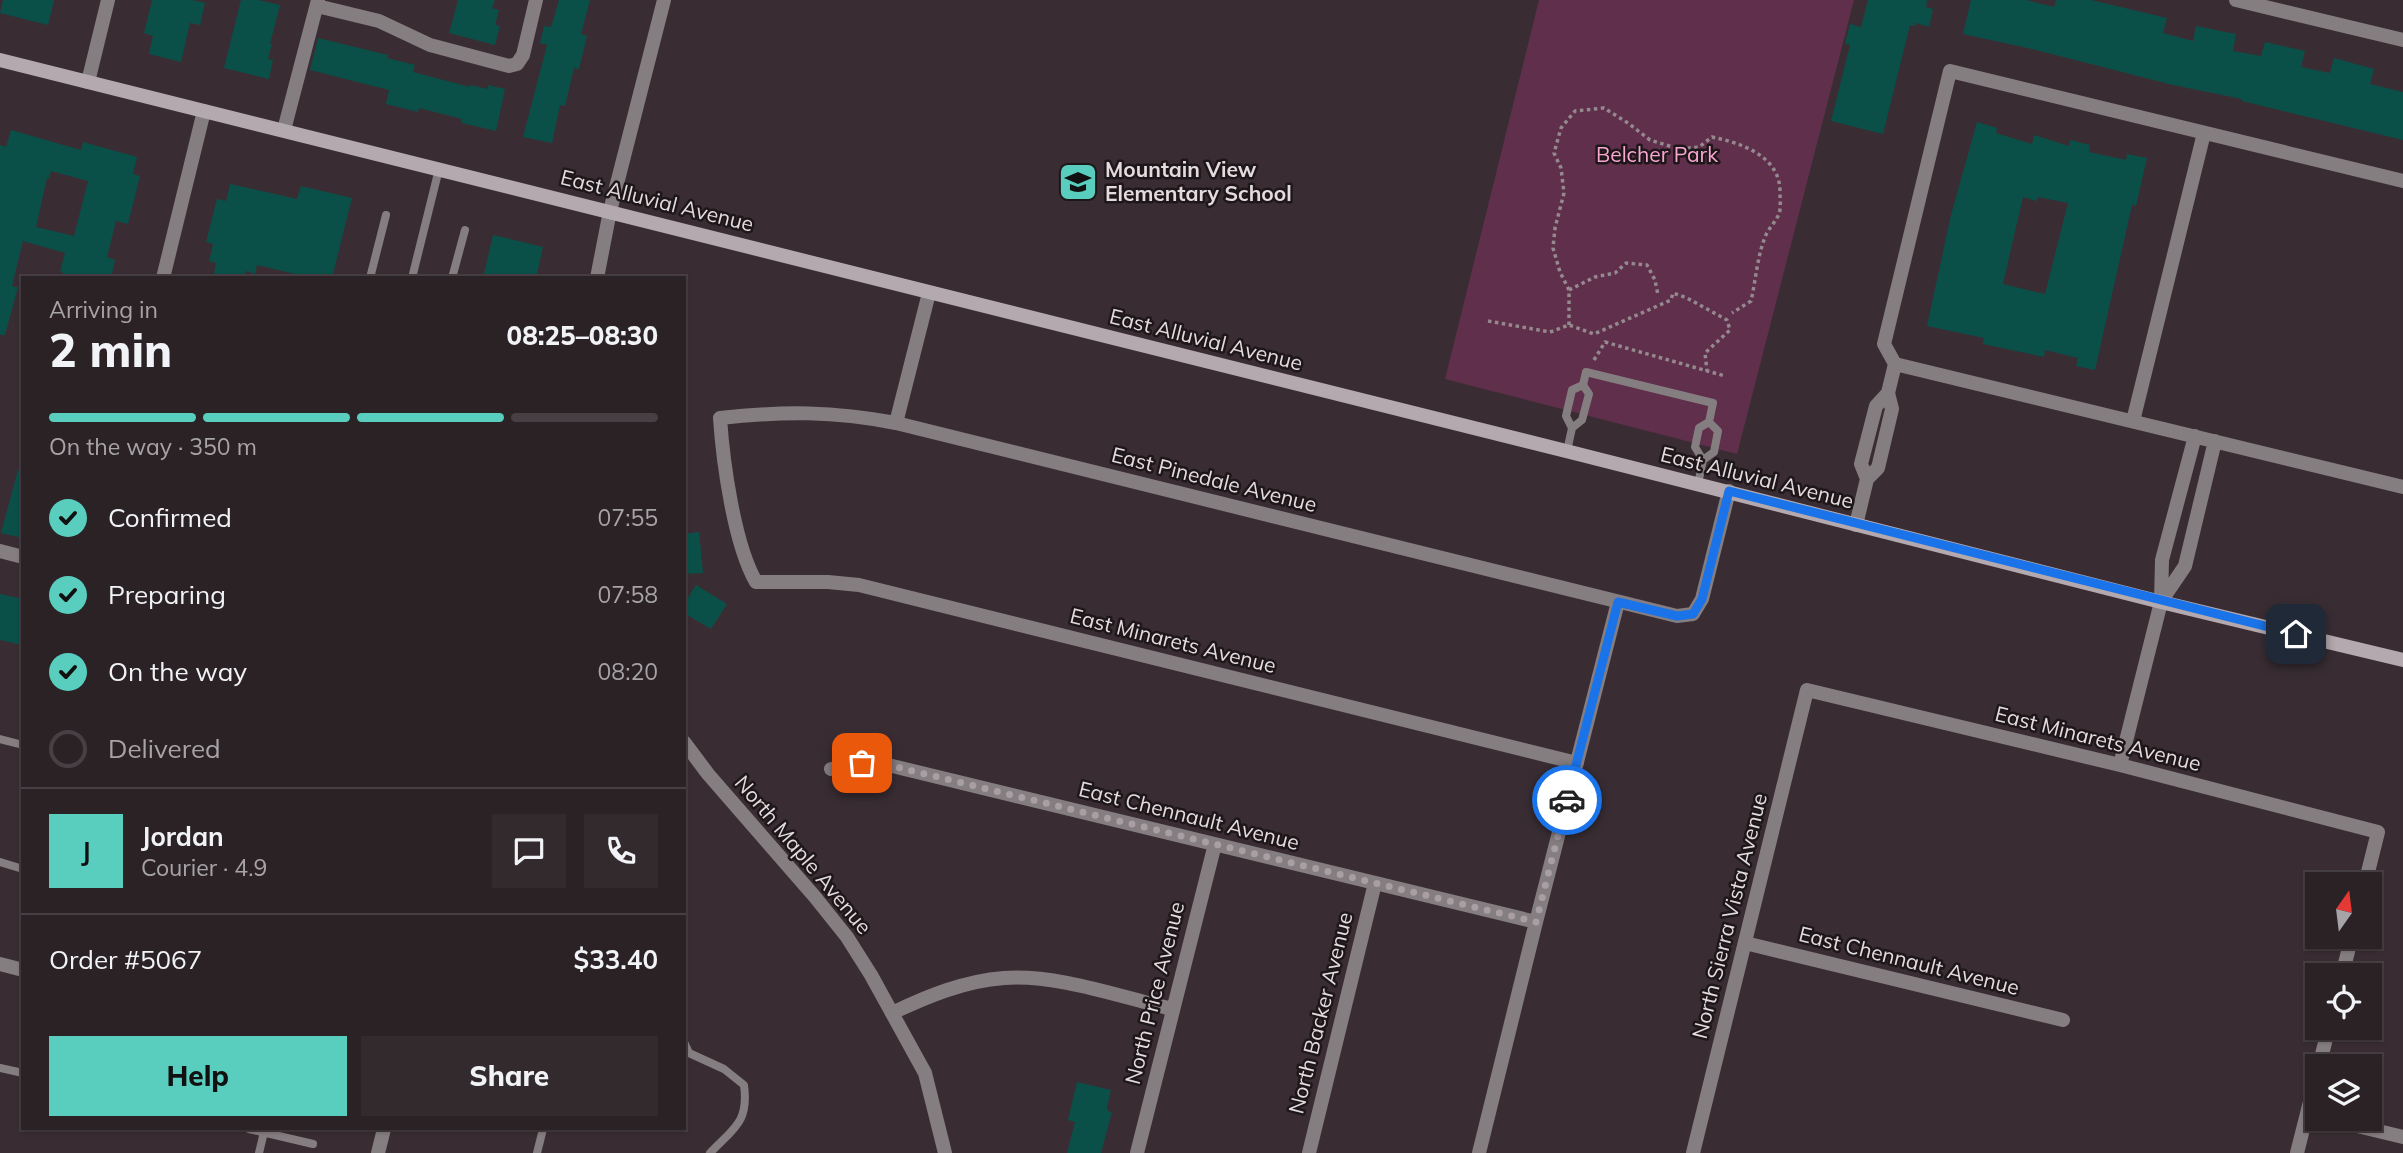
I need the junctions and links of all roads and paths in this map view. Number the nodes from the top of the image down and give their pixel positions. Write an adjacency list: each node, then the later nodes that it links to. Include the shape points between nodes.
1 (108, 0): 8 (street)
2 (536, 0): 5 (street, via 523,55 509,66 430,45 379,20)
3 (664, 0): 14 (street)
4 (2236, 0): 6 (street)
5 (317, 3): 10 (street)
6 (2403, 40)
7 (0, 60): 8 (main road, East Alluvial Avenue)
8 (88, 82): 9 (main road, East Alluvial Avenue)
9 (204, 111): 10 (main road, East Alluvial Avenue); 17 (street)
10 (284, 130): 12 (main road, East Alluvial Avenue)
11 (2204, 133): 13 (street); 29 (street, via 1950,71 1884,344); 33 (street)
12 (439, 169): 14 (main road, East Alluvial Avenue); 19 (lane)
13 (2403, 181)
14 (610, 211): 21 (street); 23 (main road, East Alluvial Avenue)
15 (386, 215): 18 (lane)
16 (465, 230): 20 (lane)
17 (163, 276)
18 (371, 276)
19 (412, 276)
20 (453, 276)
21 (597, 276)
22 (1569, 290): 24 (path, via 1615,273 1626,263 1647,265); 25 (path, via 1553,248 1564,193 1554,153 1561,128 1575,111 1604,108 1650,141 1679,149 1699,147 1712,137 1740,143 1765,158 1780,182 1780,213 1766,234 1751,301); 27 (path)
23 (929, 293): 35 (street); 39 (main road, East Alluvial Avenue)
24 (1658, 295)
25 (1732, 313)
26 (1488, 321): 27 (path, via 1550,332)
27 (1569, 325): 30 (path, via 1594,334 1671,300 1673,293 1727,320 1730,330 1704,353)
28 (1593, 363): 30 (path, via 1605,342)
29 (1895, 364): 33 (street); 44 (street, via 1888,393 1876,405 1861,464 1867,479)
30 (1707, 371): 31 (path)
31 (1725, 376)
32 (1583, 385): 34 (lane, via 1586,372 1713,403); 36 (lane, via 1589,394 1582,420); 36 (lane, via 1573,390 1566,416)
33 (2133, 421): 37 (street)
34 (1709, 422): 40 (lane, via 1699,428 1695,447); 40 (lane, via 1718,431 1714,452)
35 (896, 423): 47 (street, East Pinedale Avenue, via 808,412 720,418 722,456 744,554); 48 (street, East Pinedale Avenue)
36 (1572, 428): 39 (lane)
37 (2195, 436): 38 (street); 49 (street, via 2162,560)
38 (2215, 441): 42 (street); 49 (street, via 2185,566)
39 (1567, 451): 41 (main road, East Alluvial Avenue)
40 (1703, 460): 41 (lane)
41 (1698, 484): 43 (main road, East Alluvial Avenue)
42 (2403, 486)
43 (1729, 491): 44 (main road, East Alluvial Avenue); 48 (street, East Pinedale Avenue, via 1702,599 1693,614 1677,616)
44 (1856, 525): 49 (main road, East Alluvial Avenue)
45 (0, 551): 46 (street)
46 (21, 556)
47 (756, 582): 55 (street, East Minarets Avenue, via 859,585)
48 (1618, 602): 55 (street)
49 (2161, 602): 50 (main road, East Alluvial Avenue); 56 (street)
50 (2403, 660)
51 (1807, 690): 56 (street, East Minarets Avenue); 64 (street, North Sierra Vista Avenue)
52 (0, 740): 53 (lane)
53 (21, 745)
54 (686, 745): 68 (street, North Maple Avenue, via 847,937)
55 (1577, 763): 63 (street)
56 (2120, 765): 61 (street, East Minarets Avenue, via 2378,832)
57 (831, 769): 58 (street, East Chennault Avenue, via 884,764)
58 (1215, 844): 62 (street, East Chennault Avenue); 67 (street, North Price Avenue)
59 (0, 862): 60 (lane)
60 (21, 868)
61 (2368, 872)
62 (1375, 883): 63 (street, East Chennault Avenue); 87 (street, North Backer Avenue)
63 (1536, 922): 88 (street)
64 (1745, 943): 69 (street, East Chennault Avenue); 89 (street, North Sierra Vista Avenue)
65 (0, 964): 66 (street)
66 (21, 969)
67 (1172, 1009): 68 (street, via 1046,980 1005,978 964,984); 86 (street, North Price Avenue)
68 (892, 1013): 85 (street, North Maple Avenue, via 925,1073)
69 (2063, 1020)
70 (687, 1053): 84 (lane, via 724,1069 744,1085 743,1118)
71 (0, 1068): 72 (lane)
72 (21, 1073)
73 (254, 1130): 78 (lane)
74 (384, 1130): 82 (street)
75 (544, 1130): 83 (lane)
76 (2306, 1131): 90 (street)
77 (2375, 1131): 79 (street)
78 (264, 1132): 80 (lane); 81 (lane)
79 (2403, 1138)
80 (313, 1144)
81 (258, 1153)
82 (378, 1153)
83 (537, 1153)
84 (710, 1153)
85 (945, 1153)
86 (1137, 1153)
87 (1309, 1153)
88 (1479, 1153)
89 (1693, 1153)
90 (2297, 1153)

